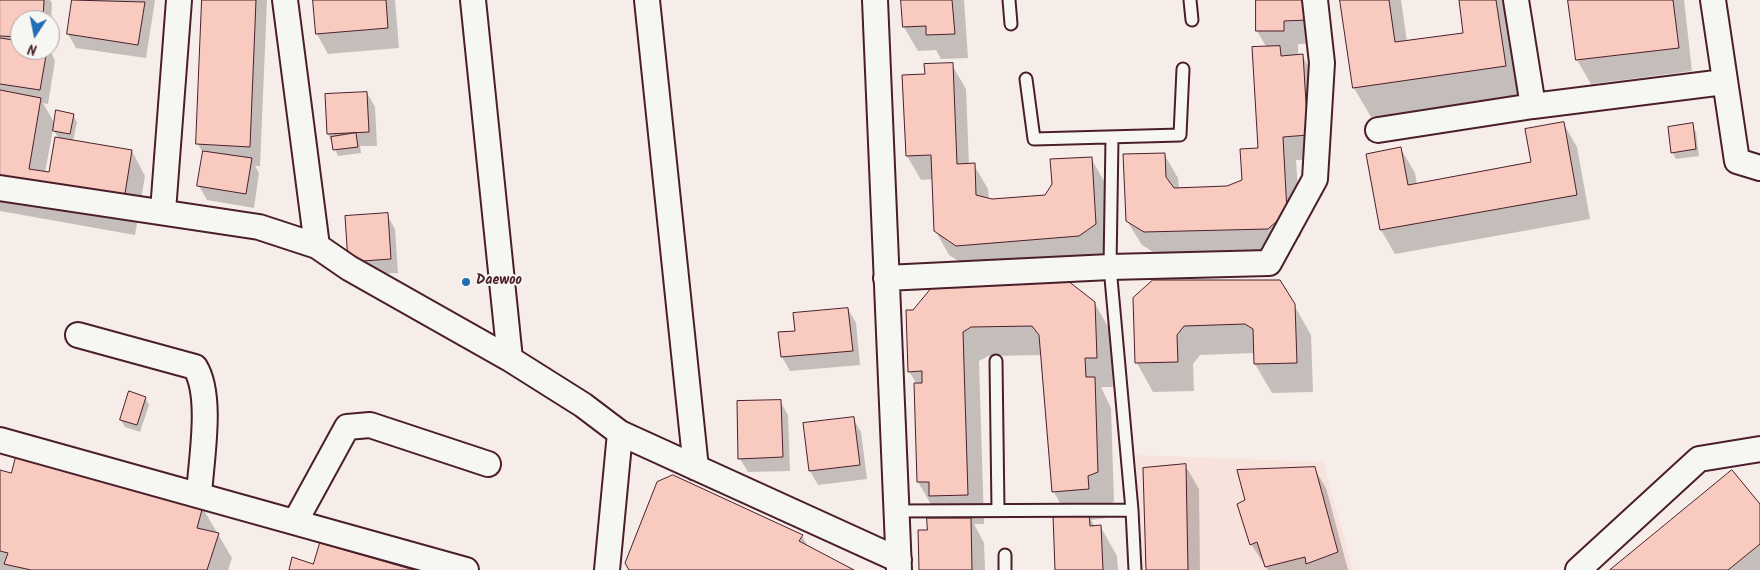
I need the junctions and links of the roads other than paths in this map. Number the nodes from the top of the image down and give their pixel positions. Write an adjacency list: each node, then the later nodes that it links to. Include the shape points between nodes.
1 (179, 0): 21 (street)
2 (285, 0): 22 (street)
3 (473, 0): 26 (street)
4 (648, 0): 32 (street)
5 (875, 0): 24 (street)
6 (1009, 0): 12 (lane)
7 (1190, 0): 11 (lane)
8 (1315, 0): 23 (street, via 1322,63 1315,179 1269,264)
9 (1516, 0): 16 (street)
10 (1713, 0): 15 (street)
11 (1192, 20)
12 (1011, 24)
13 (1183, 69): 18 (lane, via 1180,135)
14 (1026, 79): 18 (lane, via 1034,139)
15 (1724, 82): 16 (street); 19 (street, via 1737,161)
16 (1533, 106): 17 (street)
17 (1378, 130)
18 (1112, 138): 23 (lane)
19 (1760, 168)
20 (0, 188): 21 (street)
21 (163, 211): 22 (street, via 259,227)
22 (317, 246): 26 (street, via 348,268)
23 (1110, 267): 24 (street); 35 (lane)
24 (886, 278): 36 (street)
25 (78, 335): 33 (street, via 195,367 202,378 205,400)
26 (510, 360): 28 (street, via 584,405)
27 (996, 361): 34 (lane)
28 (620, 432): 32 (street); 41 (street)
29 (0, 440): 33 (street)
30 (1760, 449): 44 (street, via 1699,459)
31 (488, 464): 37 (street, via 370,425 346,427)
32 (696, 468): 39 (street)
33 (199, 495): 37 (street)
34 (998, 510): 35 (lane); 36 (lane)
35 (1132, 510): 43 (lane)
36 (897, 511): 39 (street)
37 (295, 522): 40 (street)
38 (1005, 555): 42 (lane)
39 (899, 565)
40 (466, 570)
41 (607, 570)
42 (1005, 570)
43 (1135, 570)
44 (1578, 570)

